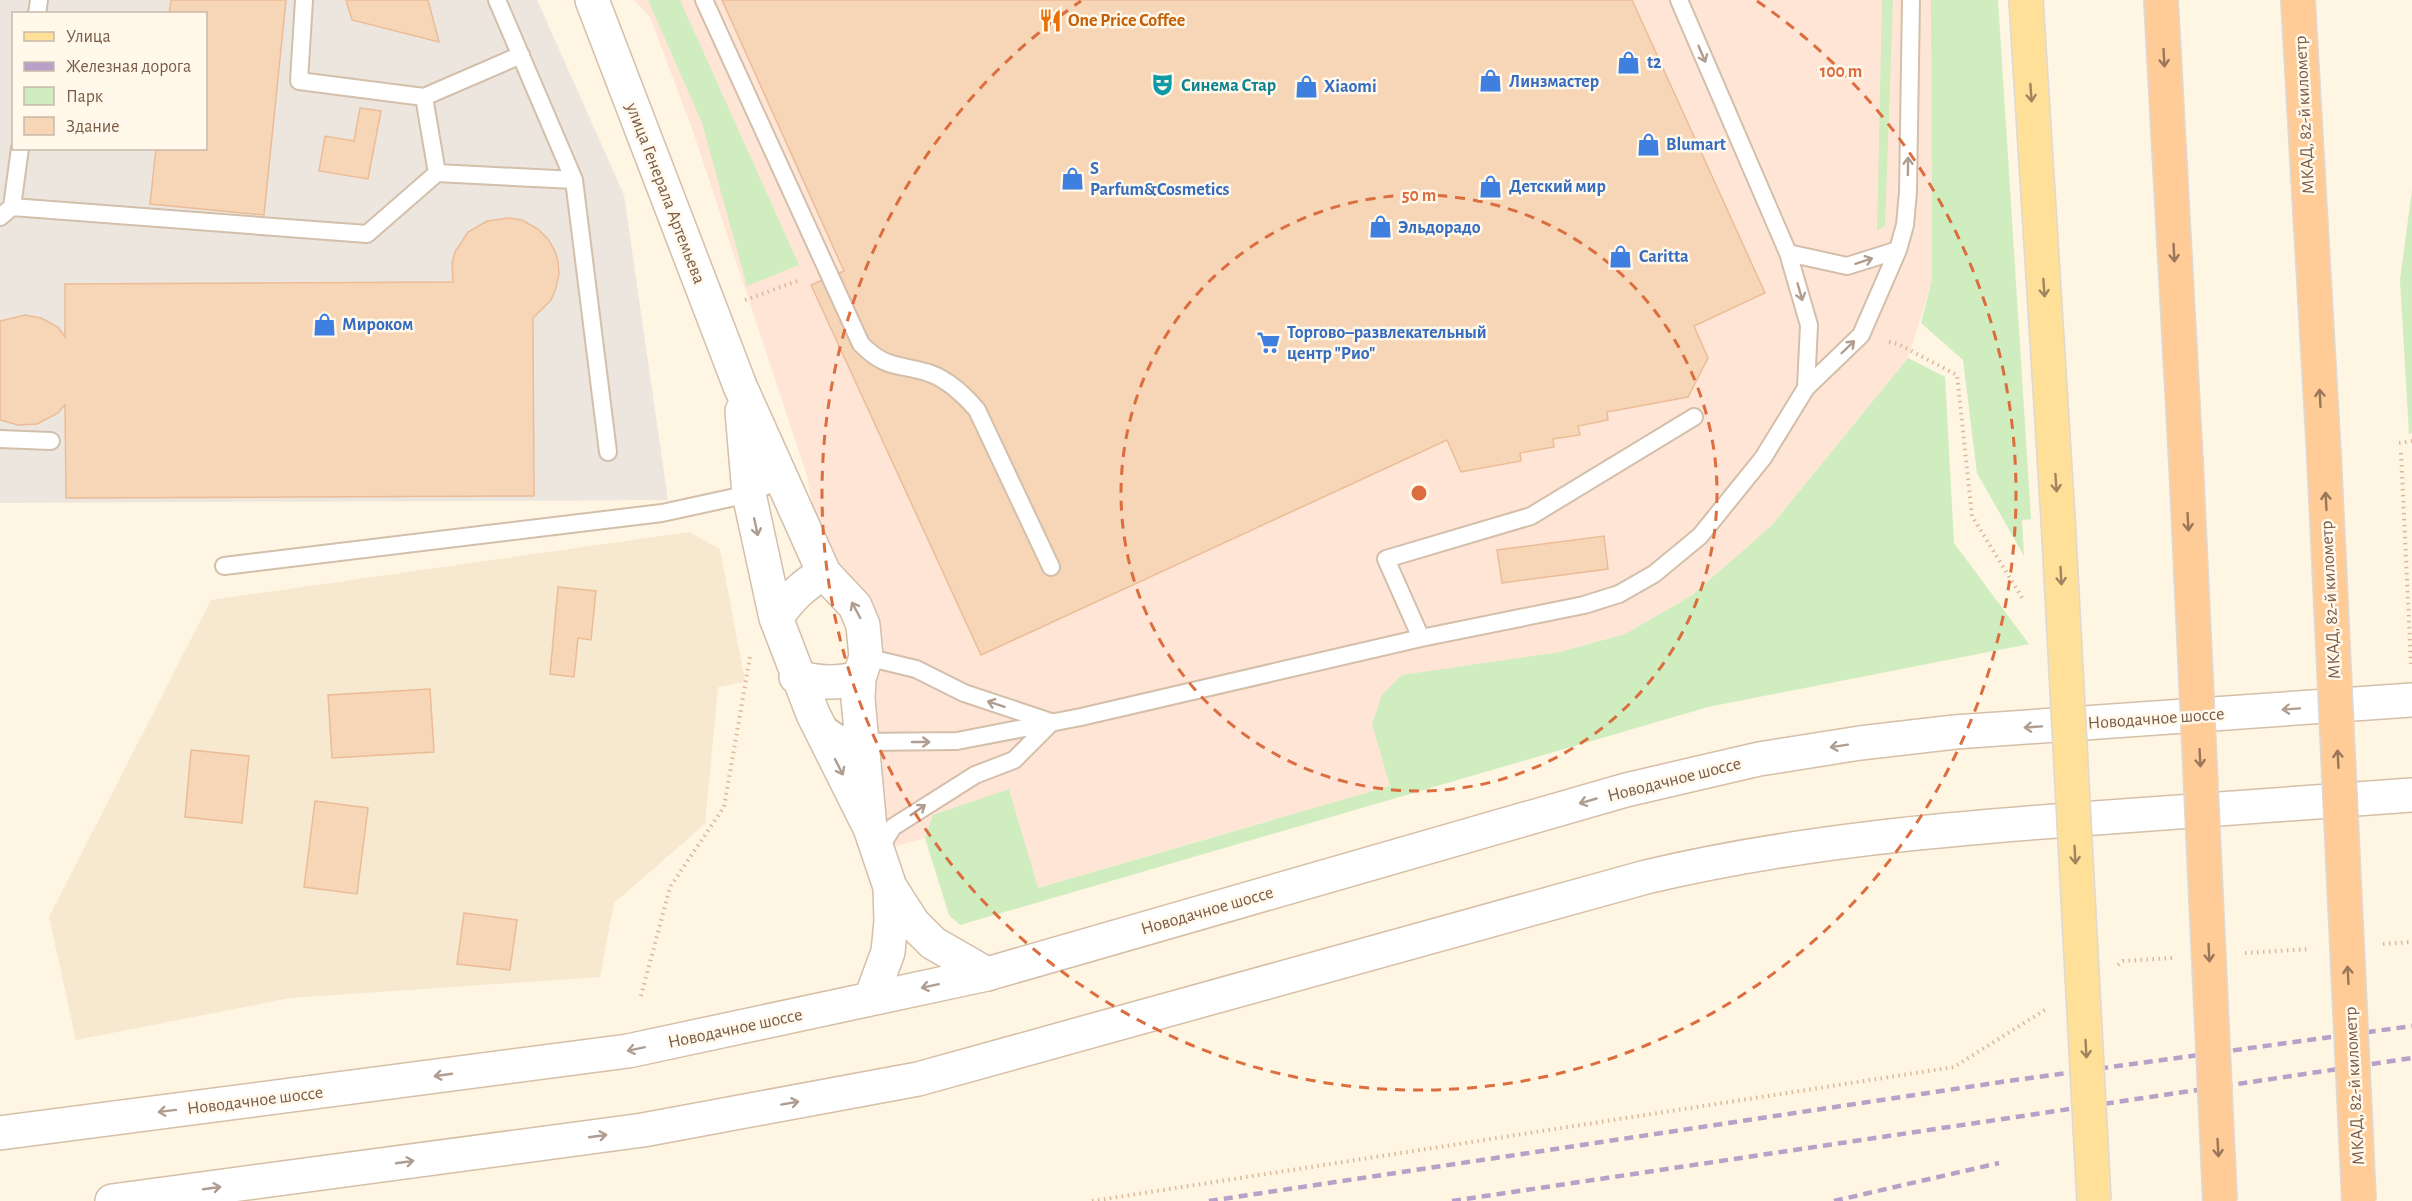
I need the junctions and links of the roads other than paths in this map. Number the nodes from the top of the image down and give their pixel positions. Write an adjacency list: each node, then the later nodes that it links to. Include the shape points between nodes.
1 (304, 0): 11 (lane, via 299,81)
2 (497, 0): 10 (lane)
3 (592, 0): 18 (main road, улица Генерала Артемьева)
4 (704, 0): 27 (lane, via 861,344 875,358 930,374 960,390 977,410)
5 (1679, 0): 17 (lane, one-way to 17)
6 (1911, 0): 16 (lane, one-way to 6, via 1908,192)
7 (2026, 0): 44 (main road, one-way to 44, bridge)
8 (2161, 0): 45 (highway, one-way to 45, bridge)
9 (2298, 0): 46 (highway, МКАД, 82-й километр, one-way to 9, bridge)
10 (521, 55): 11 (lane); 14 (lane)
11 (424, 97): 13 (lane)
12 (20, 150): 15 (lane)
13 (437, 173): 14 (lane); 15 (lane, via 367,234)
14 (574, 180): 23 (lane)
15 (6, 212)
16 (1898, 250): 17 (lane, one-way to 16, via 1847,266); 19 (lane, one-way to 16, via 1861,335)
17 (1788, 253): 19 (lane, one-way to 19, via 1809,325)
18 (740, 386): 24 (main road, улица Генерала Артемьева); 25 (main road, улица Генерала Артемьева)
19 (1806, 388): 30 (lane, via 1763,458 1734,495 1700,536 1654,574 1619,594 1584,605)
20 (1694, 417): 30 (lane, via 1531,516 1386,559)
21 (0, 439): 22 (lane)
22 (51, 441)
23 (609, 452)
24 (781, 479): 25 (lane); 28 (main road, улица Генерала Артемьева)
25 (749, 494): 26 (lane, via 662,513); 29 (main road, улица Генерала Артемьева, one-way to 29)
26 (224, 566)
27 (1051, 567)
28 (824, 573): 29 (main road, via 804,584); 31 (main road, улица Генерала Артемьева, one-way to 28, via 863,624 855,606)
29 (776, 618): 32 (main road, улица Генерала Артемьева)
30 (1421, 638): 35 (lane)
31 (863, 668): 32 (main road, via 838,683); 35 (lane, one-way to 31, via 964,693 916,669); 36 (main road, улица Генерала Артемьева, via 858,699)
32 (796, 677): 34 (main road, улица Генерала Артемьева)
33 (2412, 700): 40 (main road, Новодачное шоссе, one-way to 40, via 1954,732 1759,759 1626,790)
34 (813, 714): 36 (lane, via 837,732); 38 (main road, улица Генерала Артемьева, one-way to 38)
35 (1052, 722): 36 (lane, one-way to 35, via 957,741); 38 (lane, one-way to 35, via 975,775 1014,760)
36 (862, 742): 38 (main road, улица Генерала Артемьева)
37 (2412, 795): 43 (main road, one-way to 37, via 643,1130 918,1079 1716,861 1960,827)
38 (874, 840): 39 (main road, улица Генерала Артемьева)
39 (890, 887): 40 (main road, via 913,923 933,943); 41 (main road, via 888,952)
40 (987, 974): 41 (main road, Новодачное шоссе, one-way to 41)
41 (871, 999): 42 (main road, Новодачное шоссе, one-way to 42, via 628,1051)
42 (0, 1133)
43 (112, 1201)
44 (2094, 1201)
45 (2220, 1201)
46 (2359, 1201)

